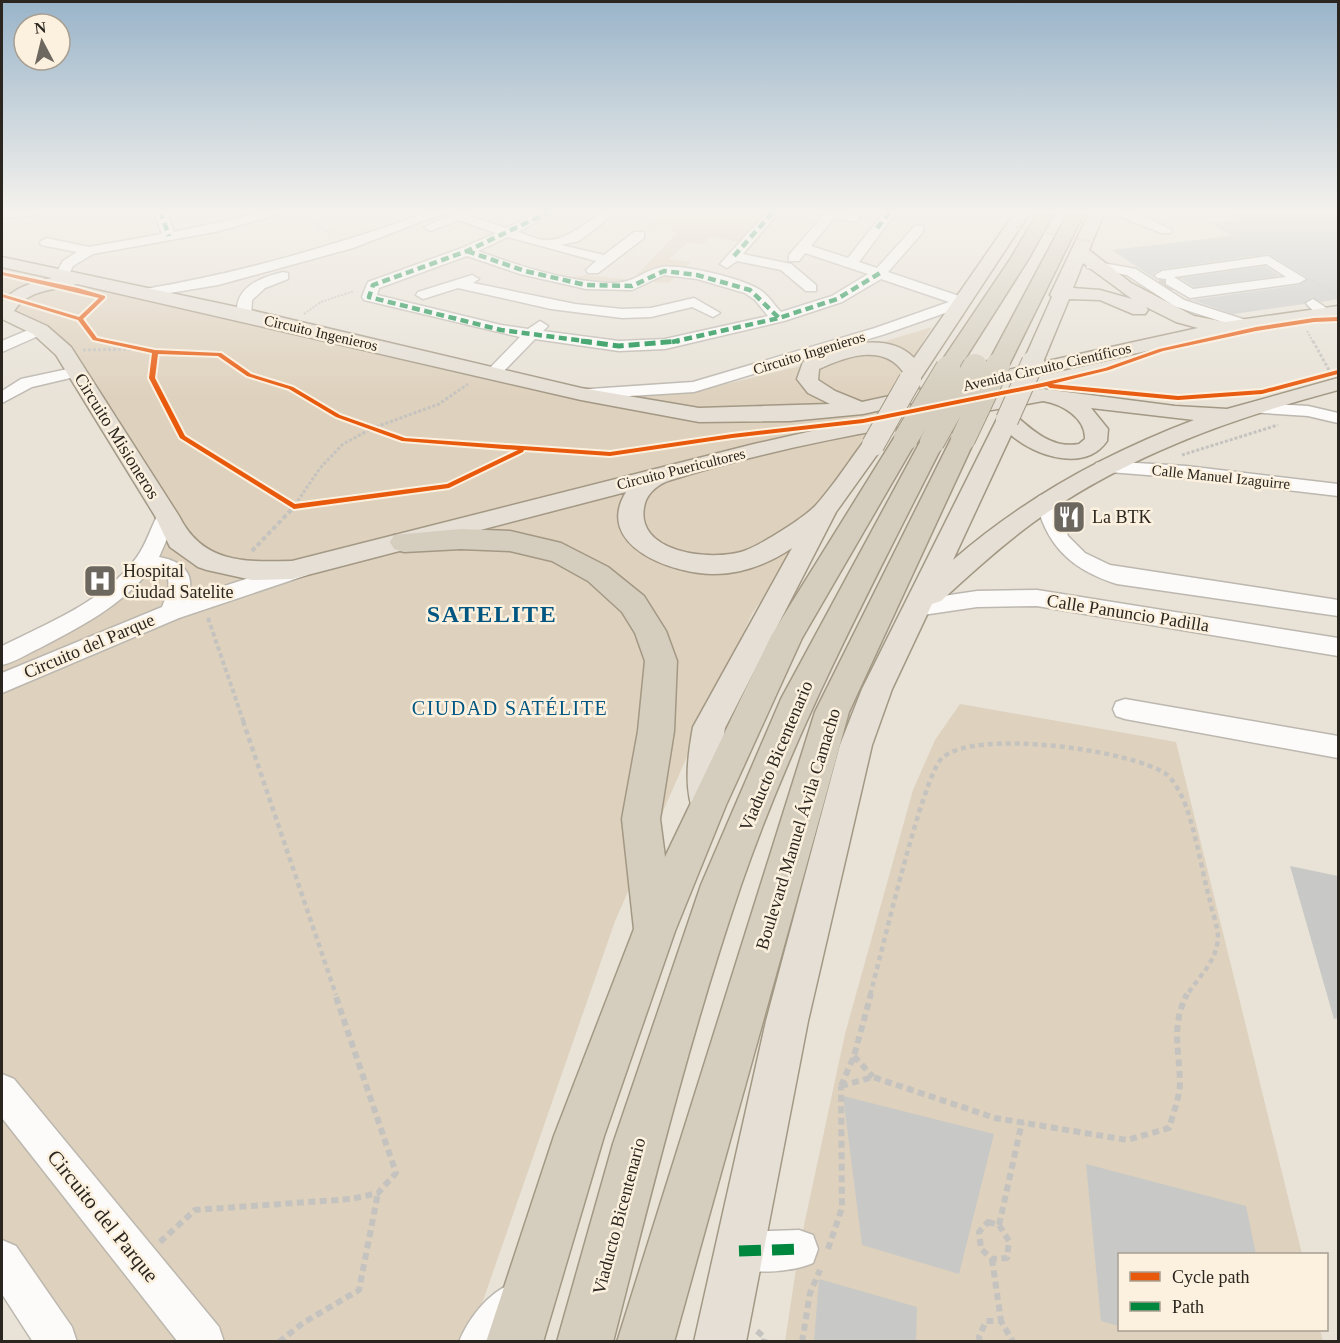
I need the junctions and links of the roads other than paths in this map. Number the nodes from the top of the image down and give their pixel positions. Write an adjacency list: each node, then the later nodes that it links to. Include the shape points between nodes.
1 (55, 274): 21 (main road)
2 (244, 274): 24 (street)
3 (289, 274): 29 (street, Circuito Ingenieros)
4 (404, 274): 42 (street, via 373,285 369,297 425,313)
5 (535, 274): 6 (street, via 628,287)
6 (658, 274)
7 (680, 274): 39 (street, via 720,280 757,294)
8 (809, 274): 28 (street)
9 (879, 274): 39 (street, via 837,299)
10 (882, 274): 33 (street)
11 (982, 274): 33 (main road, Boulevard Manuel Ávila Camacho)
12 (1010, 274): 58 (highway, Boulevard Manuel Ávila Camacho, bridge, via 948,368)
13 (1031, 274): 45 (highway, Viaducto Bicentenario)
14 (1040, 274): 45 (highway)
15 (1071, 274): 32 (main road, Boulevard Manuel Ávila Camacho)
16 (1107, 274): 40 (main road, via 1179,316)
17 (1135, 274): 27 (street)
18 (1172, 274): 26 (street, via 1162,275 1190,294)
19 (1226, 274): 27 (street)
20 (1290, 274): 26 (street, via 1299,279)
21 (62, 275): 23 (main road)
22 (480, 276): 25 (street)
23 (80, 279): 30 (main road); 36 (main road, via 28,291)
24 (218, 281): 29 (street, via 209,291 214,294); 30 (street)
25 (457, 284): 31 (street); 34 (street)
26 (1252, 285): 27 (street, via 1231,281)
27 (1167, 286): 40 (street, via 1179,303)
28 (811, 288)
29 (249, 291): 38 (street, Circuito Ingenieros, via 242,306)
30 (145, 293): 38 (main road)
31 (423, 295)
32 (1059, 295): 43 (main road, via 1094,293 1128,302 1143,312); 57 (main road, Boulevard Manuel Ávila Camacho, bridge)
33 (963, 302): 48 (main road, Boulevard Manuel Ávila Camacho); 50 (street, Circuito Ingenieros, via 693,387)
34 (561, 306): 37 (street, via 644,313 694,302); 42 (street)
35 (1326, 309): 40 (main road, Avenida Circuito Científicos)
36 (3, 312): 41 (main road, Circuito Misioneros)
37 (713, 313)
38 (246, 315): 47 (main road, Circuito Ingenieros)
39 (779, 318): 42 (street, via 665,344 619,346)
40 (1236, 325): 43 (main road, Avenida Circuito Científicos)
41 (40, 330): 44 (street); 46 (main road, Circuito Misioneros, via 64,351)
42 (531, 334): 47 (street)
43 (1158, 342): 53 (main road, Avenida Circuito Científicos)
44 (2, 347)
45 (986, 366): 58 (highway, Viaducto Bicentenario, bridge)
46 (77, 372): 52 (street, via 27,383); 64 (main road, Circuito Misioneros)
47 (489, 373): 50 (main road, Circuito Ingenieros)
48 (912, 376): 53 (main road, via 904,356 881,348 810,366 807,379 818,391); 63 (main road, Boulevard Manuel Ávila Camacho, bridge, via 873,446)
49 (1332, 377): 54 (main road)
50 (581, 394): 53 (main road, Circuito Ingenieros, via 699,415)
51 (1055, 395): 55 (main road, Circuito Puericultores, via 1175,413); 57 (main road, via 1096,424 1099,434 1090,447 1068,453 1040,447 1021,436); 60 (main road, Circuito Puericultores, via 861,427)
52 (2, 398)
53 (863, 408)
54 (1256, 408): 55 (main road); 56 (street, via 1308,411)
55 (1225, 415): 59 (main road)
56 (1338, 418)
57 (1007, 420): 69 (main road, Boulevard Manuel Ávila Camacho)
58 (933, 440): 78 (highway, Boulevard Manuel Ávila Camacho, via 787,636); 89 (highway, Viaducto Bicentenario, via 798,699 721,885 638,1144); 90 (highway, Boulevard Manuel Ávila Camacho, via 832,712)
59 (1103, 467): 61 (street, Calle Manuel Izaguirre); 62 (main road)
60 (662, 473): 63 (main road, via 638,491 630,521 639,537 656,551 683,561 715,565 743,561 768,551); 65 (main road, Circuito Puericultores)
61 (1338, 490)
62 (1046, 500): 68 (street, Calle Panuncio Padilla, via 1049,520 1066,548 1077,559); 69 (main road, via 976,551)
63 (825, 510): 78 (main road, Boulevard Manuel Ávila Camacho, via 709,727 704,758)
64 (167, 516): 66 (street, Circuito Misioneros); 67 (main road, Circuito Puericultores, via 178,541 207,561 233,569 272,572)
65 (404, 542): 67 (main road, Circuito Puericultores); 79 (highway, via 510,541 561,553 598,574 633,604 662,661 641,819)
66 (145, 562): 71 (street, via 168,566 178,575 180,589); 74 (street, Circuito Misioneros, via 100,603)
67 (313, 566): 71 (street, Circuito del Parque)
68 (1117, 576): 70 (street, Calle Panuncio Padilla); 72 (street)
69 (916, 608): 72 (street, Calle Panuncio Padilla, via 977,598 1026,598); 81 (main road, Boulevard Manuel Ávila Camacho, via 877,689 856,745 787,1021)
70 (1338, 608)
71 (171, 612): 75 (street, Circuito del Parque)
72 (1124, 612): 73 (street, Calle Panuncio Padilla)
73 (1338, 646)
74 (2, 656)
75 (2, 683)
76 (1125, 709): 77 (street)
77 (1338, 747)
78 (707, 805): 79 (highway, Boulevard Manuel Ávila Camacho)
79 (654, 931): 84 (highway, Boulevard Manuel Ávila Camacho, via 579,1136)
80 (2, 1091): 86 (street, Circuito del Parque)
81 (739, 1251): 82 (street); 91 (main road, Boulevard Manuel Ávila Camacho)
82 (816, 1255)
83 (2, 1260): 85 (street)
84 (535, 1275): 87 (street); 88 (highway, Boulevard Manuel Ávila Camacho)
85 (57, 1341)
86 (204, 1341)
87 (479, 1341)
88 (514, 1341)
89 (585, 1341)
90 (645, 1341)
91 (720, 1341)

